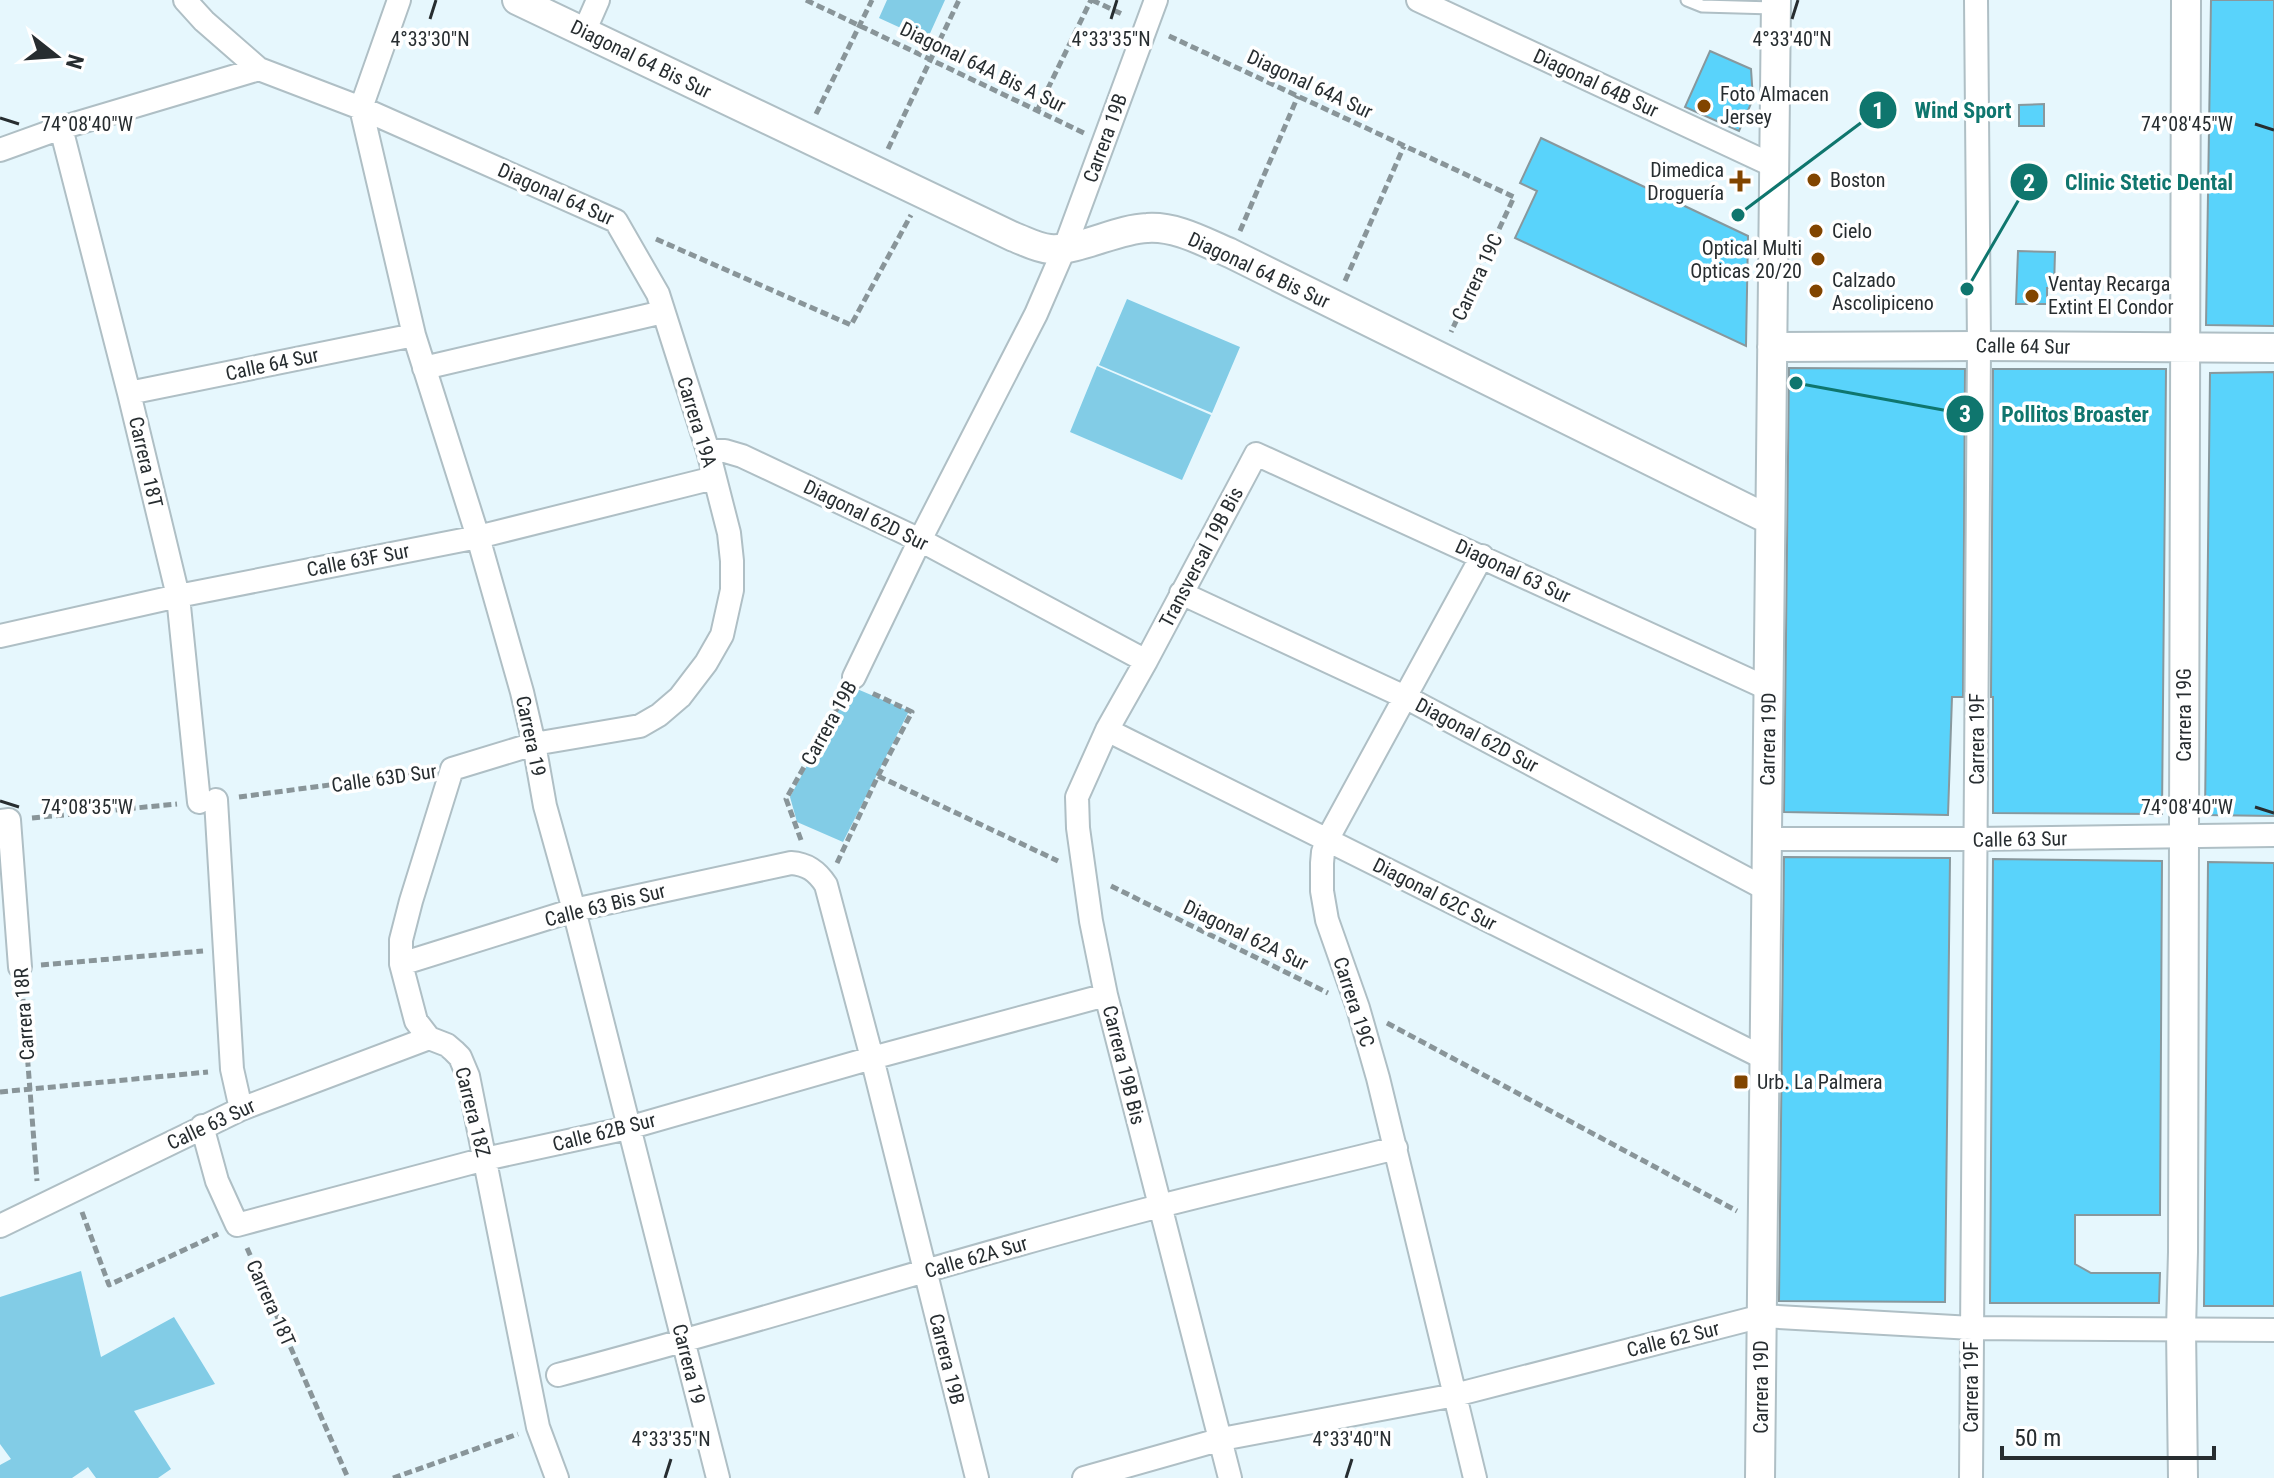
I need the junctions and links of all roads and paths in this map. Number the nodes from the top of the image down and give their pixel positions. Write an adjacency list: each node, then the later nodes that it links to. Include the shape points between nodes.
1 (185, 0): 19 (street)
2 (399, 0): 21 (street)
3 (517, 0): 17 (street, Diagonal 64 Bis Sur)
4 (598, 0): 17 (street)
5 (806, 0): 15 (path, Diagonal 64A Bis A Sur)
6 (872, 0): 15 (path)
7 (959, 0): 18 (path)
8 (1092, 0): 16 (path, Diagonal 64A Sur); 22 (path)
9 (1156, 0): 16 (street, Carrera 19B)
10 (1418, 0): 28 (street, Diagonal 64B Sur)
11 (1687, 0): 14 (lane, via 1702,6)
12 (1976, 0): 38 (street, Carrera 19F)
13 (2186, 0): 40 (street, Carrera 19G)
14 (1776, 4): 28 (street, Carrera 19D)
15 (859, 25): 18 (path, Diagonal 64A Bis A Sur); 24 (path)
16 (1146, 25): 20 (path, Diagonal 64A Sur); 25 (street, Carrera 19B)
17 (584, 32): 24 (street, Diagonal 64 Bis Sur)
18 (930, 60): 22 (path, Diagonal 64A Bis A Sur); 29 (path)
19 (259, 69): 21 (street, Diagonal 64 Sur); 23 (street)
20 (1298, 96): 26 (path, Diagonal 64A Sur); 34 (path)
21 (361, 108): 32 (street, Diagonal 64 Sur); 37 (street, Carrera 19)
22 (1037, 111): 25 (path, Diagonal 64A Bis A Sur)
23 (61, 128): 27 (street); 44 (street, Carrera 18T)
24 (805, 137): 29 (street, Diagonal 64 Bis Sur)
25 (1103, 142): 33 (street, Carrera 19B)
26 (1404, 146): 31 (path, Diagonal 64A Sur); 35 (path)
27 (0, 150)
28 (1774, 166): 39 (street, Carrera 19D)
29 (877, 172): 30 (street, Diagonal 64 Bis Sur)
30 (923, 194): 32 (path, Diagonal 64 Sur, via 851,325); 33 (street, Diagonal 64 Bis Sur, via 1037,246)
31 (1514, 197): 42 (path, Carrera 19C)
32 (616, 221): 36 (street, Carrera 19A)
33 (1065, 247): 34 (street, Diagonal 64 Bis Sur, via 1147,228 1180,232); 50 (street, Carrera 19B)
34 (1230, 253): 35 (street, Diagonal 64 Bis Sur)
35 (1335, 305): 42 (street, Diagonal 64 Bis Sur)
36 (663, 312): 43 (street); 45 (street, Carrera 19A)
37 (414, 335): 43 (street, Carrera 19); 44 (street, Calle 64 Sur)
38 (1979, 346): 39 (street, Calle 64 Sur); 40 (street, Calle 64 Sur); 69 (street, Carrera 19F)
39 (1772, 347): 48 (street, Carrera 19D)
40 (2184, 348): 41 (street, Calle 64 Sur); 67 (street, Carrera 19G)
41 (2274, 348)
42 (1439, 357): 48 (street, Diagonal 64 Bis Sur)
43 (424, 368): 49 (street, Carrera 19)
44 (129, 393): 53 (street, Carrera 18T)
45 (708, 451): 47 (street, Carrera 19A); 50 (street, Diagonal 62D Sur, via 742,456)
46 (1256, 454): 51 (street, Diagonal 63 Sur); 52 (street, Transversal 19B Bis)
47 (714, 478): 49 (street, Calle 63F Sur); 54 (street, Carrera 19A, via 732,561)
48 (1770, 520): 58 (street, Carrera 19D)
49 (478, 537): 53 (street, Calle 63F Sur); 61 (street, Carrera 19)
50 (920, 540): 56 (street, Diagonal 62D Sur); 57 (street, Carrera 19B)
51 (1482, 556): 58 (street, Diagonal 63 Sur); 59 (street, Carrera 19C)
52 (1181, 593): 56 (street, Transversal 19B Bis); 59 (street, Diagonal 62D Sur)
53 (178, 596): 55 (street, Calle 63F Sur); 64 (street, Carrera 18T)
54 (722, 635): 61 (street, Calle 63D Sur, via 687,689 659,715 640,726)
55 (0, 636)
56 (1146, 661): 60 (street, Carrera 19B Bis)
57 (853, 680): 63 (path, via 912,712); 72 (path, Carrera 19B, via 786,799)
58 (1769, 689): 68 (street, Carrera 19D)
59 (1407, 698): 70 (street, Carrera 19C); 73 (street, Diagonal 62D Sur)
60 (1107, 730): 70 (street, Diagonal 62C Sur); 71 (street, Carrera 19B Bis, via 1077,797)
61 (534, 744): 62 (street, Calle 63D Sur); 74 (street, Carrera 19)
62 (452, 769): 64 (path, Calle 63D Sur); 76 (street, Carrera 18Z, via 411,901)
63 (878, 776): 71 (path, Diagonal 62A Sur); 72 (path, via 848,844)
64 (207, 801): 65 (path, Calle 63D Sur); 75 (street, Carrera 18T)
65 (4, 821): 77 (street, Carrera 18R)
66 (2274, 835): 67 (street, Calle 63 Sur)
67 (2184, 837): 69 (street, Calle 63 Sur); 100 (street, Carrera 19G)
68 (1767, 839): 69 (street, Calle 63 Sur); 73 (street, Carrera 19D)
69 (1976, 839): 99 (street, Carrera 19F)
70 (1327, 840): 79 (street, Carrera 19C, via 1322,891 1327,920); 82 (street, Diagonal 62C Sur)
71 (1085, 874): 78 (street, Carrera 19B Bis); 79 (path, Diagonal 62A Sur)
72 (819, 877): 74 (street, Calle 63 Bis Sur, via 803,864 791,863); 81 (street, Carrera 19B)
73 (1766, 889): 82 (street, Carrera 19D)
74 (574, 910): 76 (street, Calle 63 Bis Sur); 88 (street, Carrera 19)
75 (224, 949): 77 (path); 83 (street, Carrera 18T)
76 (401, 964): 80 (street, Carrera 18Z, via 416,1021)
77 (20, 967): 84 (path, Carrera 18R)
78 (1106, 995): 81 (street, Calle 62B Sur); 92 (street, Carrera 19B Bis)
79 (1358, 1008): 89 (street, Carrera 19C); 95 (path, Diagonal 62A Sur)
80 (429, 1038): 86 (street, Calle 63 Sur); 90 (street, Carrera 18Z, via 460,1057)
81 (872, 1058): 88 (street, Calle 62B Sur); 97 (street, Carrera 19B)
82 (1764, 1058): 95 (street, Carrera 19D)
83 (232, 1069): 84 (path); 86 (street, Carrera 18T)
84 (30, 1090): 85 (path); 93 (path, Carrera 18R)
85 (0, 1092)
86 (241, 1109): 87 (street, Calle 63 Sur)
87 (202, 1126): 91 (street, Calle 63 Sur); 94 (street, via 217,1181)
88 (628, 1128): 90 (street, Calle 62B Sur); 102 (street, Carrera 19)
89 (1396, 1148): 92 (street, Calle 62A Sur); 104 (street, Carrera 19C)
90 (485, 1159): 94 (street, Calle 62B Sur); 105 (street, Carrera 18Z)
91 (75, 1191): 93 (street, Calle 63 Sur); 94 (path, via 109,1285)
92 (1159, 1206): 97 (street, Calle 62A Sur); 106 (street, Carrera 19B Bis)
93 (39, 1208): 96 (street, Calle 63 Sur)
94 (237, 1225): 107 (path, Carrera 18T)
95 (1763, 1225): 98 (street, Carrera 19D)
96 (0, 1226)
97 (925, 1271): 102 (street, Calle 62A Sur); 111 (street, Carrera 19B)
98 (1762, 1316): 99 (street, Calle 62 Sur); 104 (street, Calle 62 Sur); 115 (street, Carrera 19D)
99 (1972, 1328): 100 (street, Calle 62 Sur); 116 (street, Carrera 19F)
100 (2181, 1329): 101 (street, Calle 62 Sur); 117 (street, Carrera 19G)
101 (2274, 1330)
102 (683, 1342): 103 (street, Calle 62A Sur); 110 (street, Carrera 19)
103 (558, 1375)
104 (1455, 1395): 106 (street, Calle 62 Sur); 114 (street, Carrera 19C)
105 (538, 1427): 108 (path); 109 (street, Carrera 18Z)
106 (1222, 1439): 112 (street, Calle 62 Sur); 113 (street, Carrera 19B Bis)
107 (348, 1478)
108 (393, 1478)
109 (557, 1478)
110 (718, 1478)
111 (977, 1478)
112 (1084, 1478)
113 (1230, 1478)
114 (1475, 1478)
115 (1760, 1478)
116 (1971, 1478)
117 (2183, 1478)

